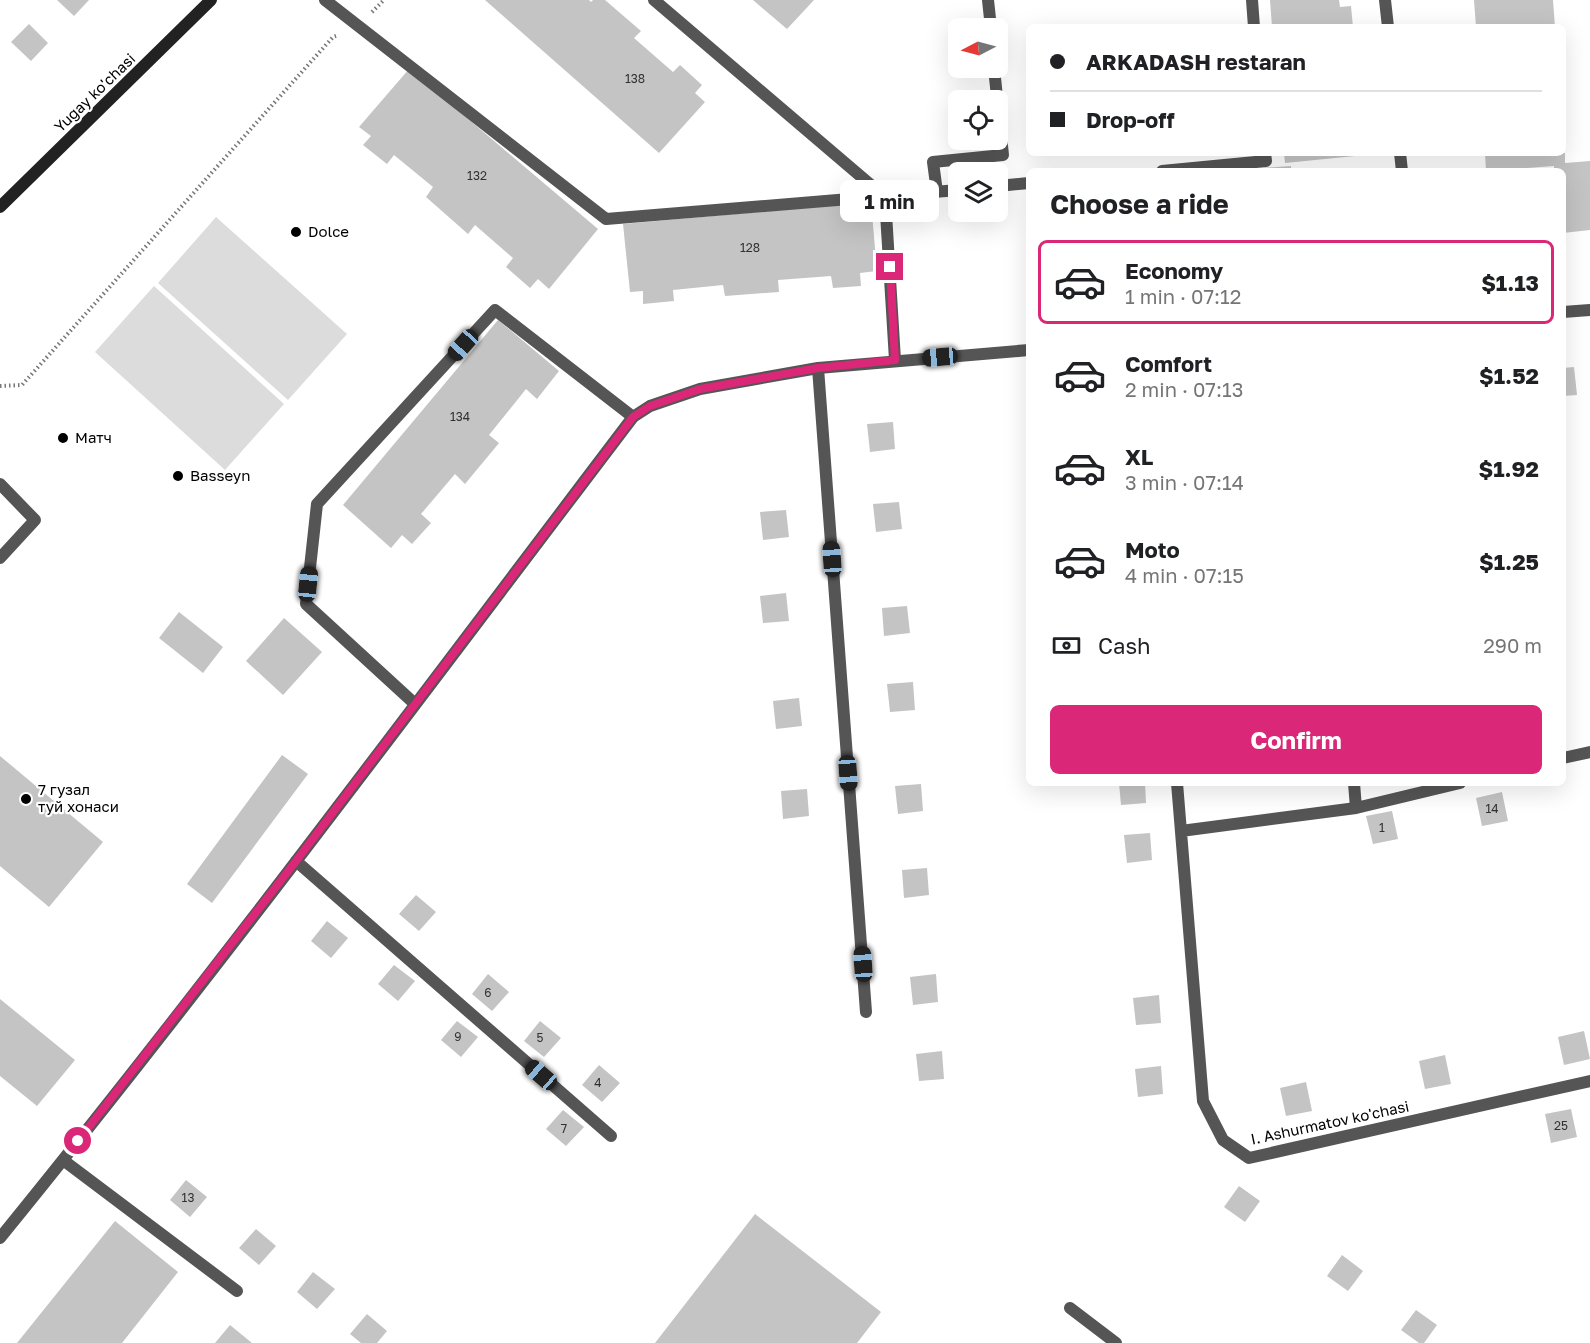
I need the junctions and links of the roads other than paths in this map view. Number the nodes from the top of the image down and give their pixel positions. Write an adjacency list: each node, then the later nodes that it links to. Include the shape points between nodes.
1 (211, 0): 18 (main road, Yugay ko'chasi)
2 (325, 0): 17 (street, via 606,219)
3 (654, 0): 17 (street)
4 (988, 0): 7 (street)
5 (1252, 0): 8 (street)
6 (1385, 0): 9 (street)
7 (990, 18)
8 (1254, 24)
9 (1388, 24)
10 (995, 78): 16 (street, via 1003,155 933,162)
11 (1265, 156): 12 (street, via 1266,161)
12 (1193, 168)
13 (1026, 183): 14 (street)
14 (1008, 185)
15 (948, 191): 16 (street)
16 (936, 192): 17 (street)
17 (885, 197): 22 (street)
18 (0, 207)
19 (1590, 310): 20 (street)
20 (1566, 312)
21 (1026, 350): 22 (street)
22 (895, 360): 23 (street)
23 (818, 368): 24 (street, via 700,389 650,406); 36 (street)
24 (633, 417): 27 (street); 27 (street, via 495,310 317,504 306,604)
25 (0, 484): 26 (street, via 35,520)
26 (0, 558)
27 (415, 704): 35 (street)
28 (1590, 752): 29 (street)
29 (1566, 757)
30 (1177, 786): 34 (street, I. Ashurmatov ko'chasi)
31 (1354, 786): 33 (street)
32 (1448, 786): 33 (street)
33 (1356, 808): 34 (street)
34 (1181, 831): 37 (street, I. Ashurmatov ko'chasi, via 1203,1101 1223,1140 1249,1158)
35 (296, 861): 38 (street); 39 (street)
36 (866, 1012)
37 (1590, 1081)
38 (611, 1136)
39 (63, 1160): 40 (street); 41 (street)
40 (0, 1238)
41 (237, 1291)
42 (1070, 1308): 43 (street)
43 (1116, 1343)

